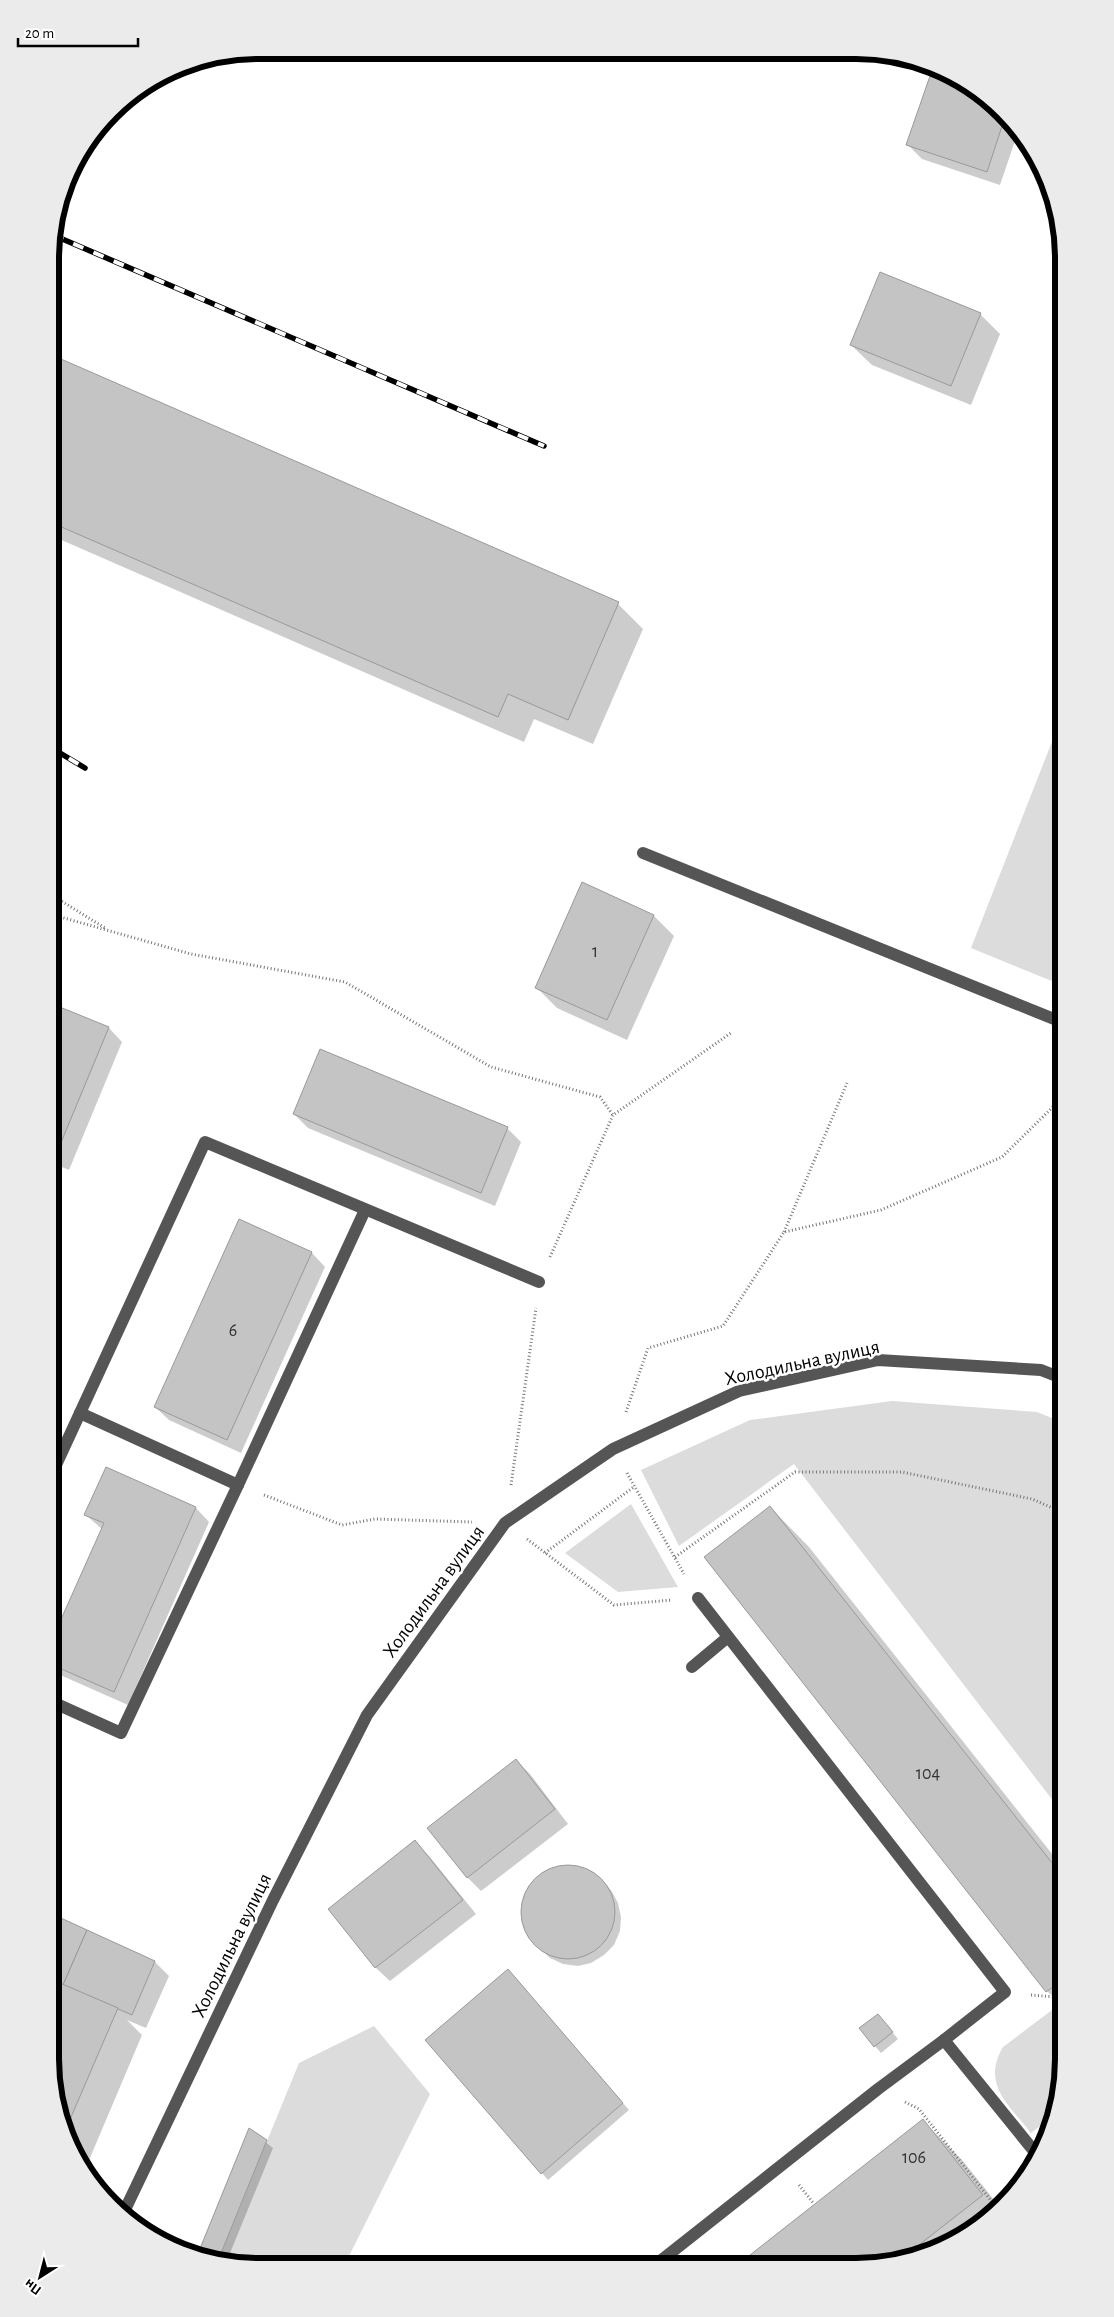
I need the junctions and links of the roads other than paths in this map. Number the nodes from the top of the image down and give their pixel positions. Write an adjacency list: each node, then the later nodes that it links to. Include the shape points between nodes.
1 (643, 853): 2 (street)
2 (1055, 1019)
3 (366, 1210): 4 (street); 6 (street, via 205,1142); 8 (street)
4 (539, 1282)
5 (1055, 1375): 15 (street, Холодильна вулиця, via 1041,1370 878,1360 739,1391 613,1449 505,1523 367,1715 272,1900)
6 (80, 1413): 7 (street); 8 (street)
7 (59, 1458)
8 (238, 1485): 12 (street, via 121,1733)
9 (698, 1598): 10 (street)
10 (728, 1637): 11 (street); 13 (street, via 1005,1992)
11 (692, 1667)
12 (59, 1705)
13 (944, 2040): 14 (street); 16 (street)
14 (1033, 2150)
15 (126, 2208)
16 (664, 2258)

